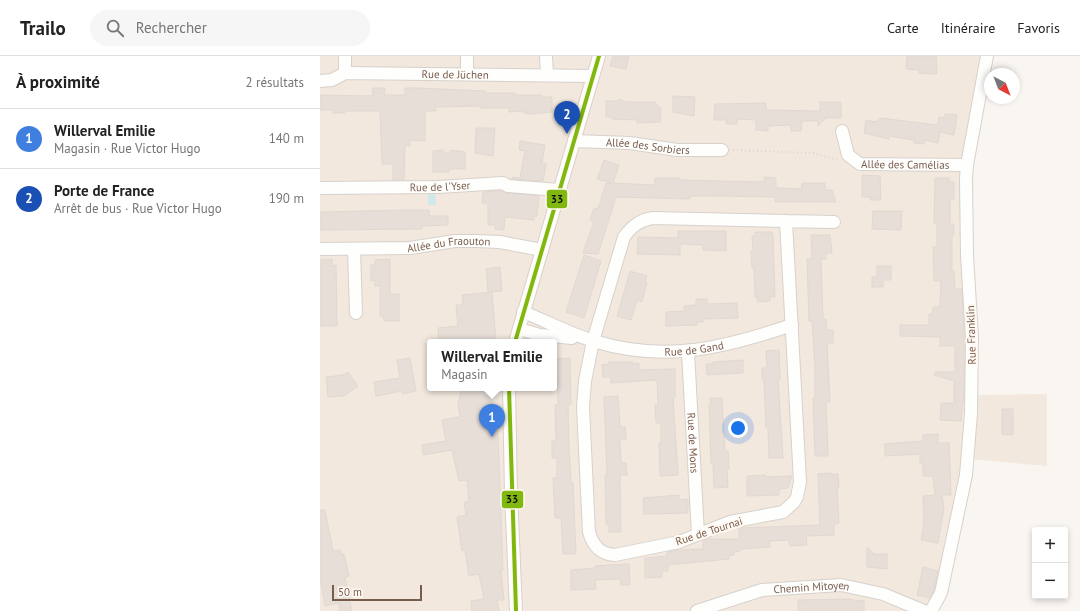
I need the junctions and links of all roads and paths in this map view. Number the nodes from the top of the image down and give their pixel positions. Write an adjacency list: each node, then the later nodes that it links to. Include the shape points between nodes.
1 (345, 56): 6 (street)
2 (467, 56): 7 (street)
3 (546, 56): 8 (street)
4 (599, 56): 9 (street)
5 (987, 56): 15 (street, Rue Franklin)
6 (345, 73): 7 (street, Rue de Jüchen); 10 (street, Rue de Jüchen, via 332,80)
7 (467, 74): 8 (street, Rue de Jüchen)
8 (547, 75): 9 (street, Rue de Jüchen)
9 (593, 76): 12 (street)
10 (320, 81)
11 (842, 131): 15 (street, Allée des Camélias, via 848,155 860,164)
12 (574, 141): 13 (street, Allée des Sorbiers, via 630,143 677,150); 17 (street)
13 (722, 150): 14 (path, via 813,153)
14 (840, 160)
15 (967, 165): 35 (street, Rue Franklin, via 967,255 972,338 971,413 966,475 941,593)
16 (320, 188): 17 (street, Rue de l'Yser, via 438,188 502,183 508,186)
17 (559, 190): 22 (street)
18 (786, 221): 19 (street, Rue de Tournai); 25 (street, Rue de Tournai); 28 (street, Rue de Tournai, via 653,218 636,224 624,237)
19 (834, 222)
20 (320, 248): 21 (street, Allée du Fraouton)
21 (354, 249): 22 (street, Allée du Fraouton, via 410,248 455,241 476,241 500,242); 24 (street)
22 (542, 250): 23 (street)
23 (524, 312): 26 (street); 28 (street)
24 (356, 313)
25 (792, 326): 29 (street, Rue de Gand); 31 (street, Rue de Tournai, via 800,482 797,497 788,508 776,515 730,522)
26 (519, 329): 27 (street); 28 (street, via 540,335)
27 (516, 339)
28 (593, 341): 29 (street, Rue de Gand, via 631,350); 31 (street, Rue de Tournai, via 583,407 592,540 601,551 615,555 679,542)
29 (688, 352): 31 (street, Rue de Mons)
30 (509, 391): 32 (street)
31 (698, 534)
32 (516, 611)
33 (697, 611): 34 (street, Chemin Mitoyen, via 762,590 841,585 882,594)
34 (924, 611)
35 (931, 611)

